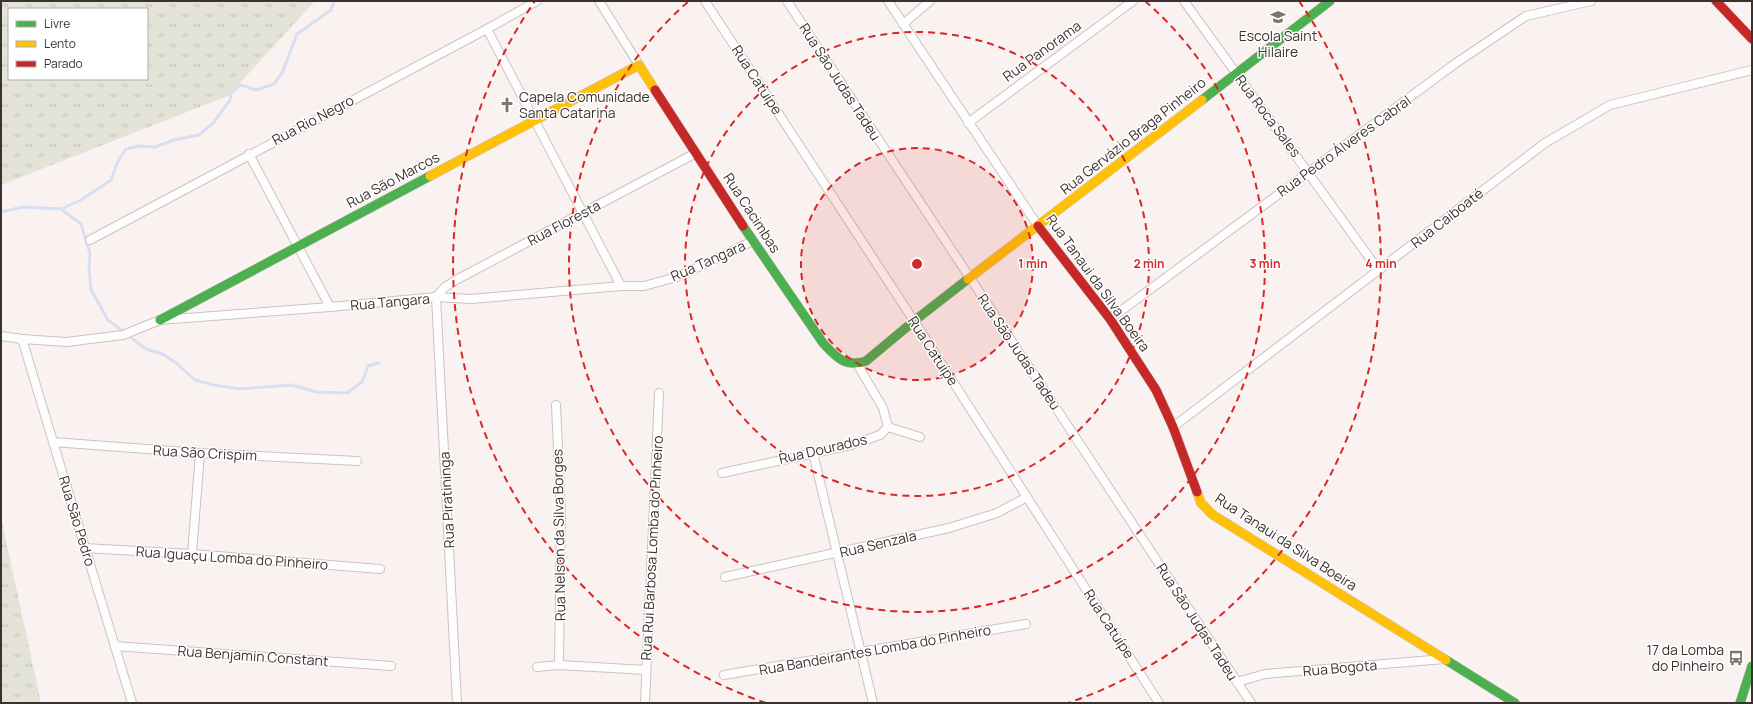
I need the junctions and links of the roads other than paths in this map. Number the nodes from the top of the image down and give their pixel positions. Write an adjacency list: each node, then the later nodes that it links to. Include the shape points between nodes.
1 (537, 1): 13 (street, Rua Rio Negro)
2 (599, 1): 15 (street, Rua Cacimbas)
3 (705, 1): 35 (street, Rua Catuípe)
4 (786, 1): 29 (street, Rua São Judas Tadeu)
5 (888, 1): 12 (street, Rua Tanaui da Silva Boeira)
6 (930, 1): 12 (street)
7 (1133, 1): 19 (street, Rua Panorama)
8 (1184, 1): 17 (street, Rua Roca Sales)
9 (1330, 1): 17 (street, Rua Gervázio Braga Pinheiro)
10 (1591, 1): 22 (street, Rua Pedro Álveres Cabral, via 1526,16 1456,63)
11 (1716, 1): 14 (street)
12 (903, 24): 19 (street, Rua Tanaui da Silva Boeira)
13 (487, 29): 18 (street); 21 (street, Rua Rio Negro)
14 (1752, 39)
15 (639, 65): 18 (street, Rua São Marcos); 20 (street, Rua Cacimbas)
16 (1752, 70): 28 (street, Rua Caiboaté, via 1610,105 1545,143)
17 (1236, 74): 22 (street, Rua Roca Sales); 24 (street, Rua Gervázio Braga Pinheiro)
18 (534, 120): 23 (street); 27 (street, Rua São Marcos)
19 (968, 123): 24 (street, Rua Tanaui da Silva Boeira)
20 (696, 153): 23 (street, Rua Floresta); 26 (street, Rua Cacimbas)
21 (249, 154): 25 (street, Rua Rio Negro); 27 (street)
22 (1309, 172): 28 (street, Rua Roca Sales); 33 (street, Rua Pedro Álveres Cabral)
23 (582, 213): 30 (street); 31 (street, Rua Floresta, via 456,280)
24 (1038, 226): 29 (street, Rua Gervázio Braga Pinheiro); 33 (street, Rua Tanaui da Silva Boeira)
25 (90, 240)
26 (753, 241): 30 (street, Rua Tangara, via 677,277 644,286); 38 (street, Rua Cacimbas, via 822,343 839,360)
27 (299, 246): 32 (street); 34 (street, Rua São Marcos)
28 (1380, 271): 42 (street, Rua Caiboaté)
29 (970, 278): 35 (street, Rua Gervázio Braga Pinheiro); 65 (street, Rua São Judas Tadeu)
30 (621, 286): 31 (street, Rua Tangara, via 471,298)
31 (436, 297): 32 (street, Rua Tangara); 67 (street, Rua Piratininga)
32 (330, 307): 34 (street, Rua Tangara)
33 (1110, 319): 42 (street, Rua Tanaui da Silva Boeira, via 1156,390)
34 (160, 320): 37 (street, Rua Tangara, via 123,336 66,342)
35 (914, 321): 38 (street, Rua Gervázio Braga Pinheiro, via 866,361); 49 (street, Rua Catuípe)
36 (1, 336): 37 (street, Rua Tangara)
37 (22, 339): 44 (street, Rua São Pedro)
38 (858, 364): 41 (street, via 883,408)
39 (659, 393): 63 (street, Rua Rui Barbosa Lomba do Pinheiro)
40 (556, 405): 59 (street, Rua Nelson da Silva Borges, via 561,513)
41 (888, 427): 43 (street); 46 (street, Rua Dourados, via 880,435 851,445)
42 (1173, 427): 58 (street, Rua Tanaui da Silva Boeira, via 1201,503 1214,515)
43 (920, 437)
44 (53, 442): 45 (street, Rua São Crispim); 50 (street, Rua São Pedro)
45 (200, 453): 47 (street, Rua São Crispim); 52 (street)
46 (813, 453): 48 (street, Rua Dourados); 51 (street)
47 (357, 461)
48 (722, 472)
49 (1027, 497): 51 (street, Rua Senzala, via 997,513 949,528); 70 (street, Rua Catuípe)
50 (84, 548): 52 (street, Rua Iguaçu Lomba do Pinheiro); 56 (street, Rua São Pedro)
51 (837, 553): 54 (street, Rua Senzala); 57 (street)
52 (192, 554): 53 (street, Rua Iguaçu Lomba do Pinheiro)
53 (380, 569)
54 (725, 577)
55 (1026, 624): 57 (street, Rua Bandeirantes Lomba do Pinheiro)
56 (116, 646): 60 (street, Rua Benjamin Constant); 66 (street, Rua São Pedro)
57 (862, 653): 64 (street, Rua Bandeirantes Lomba do Pinheiro); 69 (street)
58 (1444, 659): 65 (street, Rua Bogota, via 1265,674); 72 (street, Rua Tanaui da Silva Boeira)
59 (559, 665): 62 (street); 63 (street)
60 (391, 666)
61 (1752, 666): 73 (street)
62 (537, 667)
63 (646, 670): 68 (street, Rua Rui Barbosa Lomba do Pinheiro)
64 (724, 675)
65 (1237, 682): 71 (street, Rua São Judas Tadeu)
66 (132, 703)
67 (457, 703)
68 (645, 703)
69 (873, 703)
70 (1160, 703)
71 (1251, 703)
72 (1515, 703)
73 (1740, 703)

